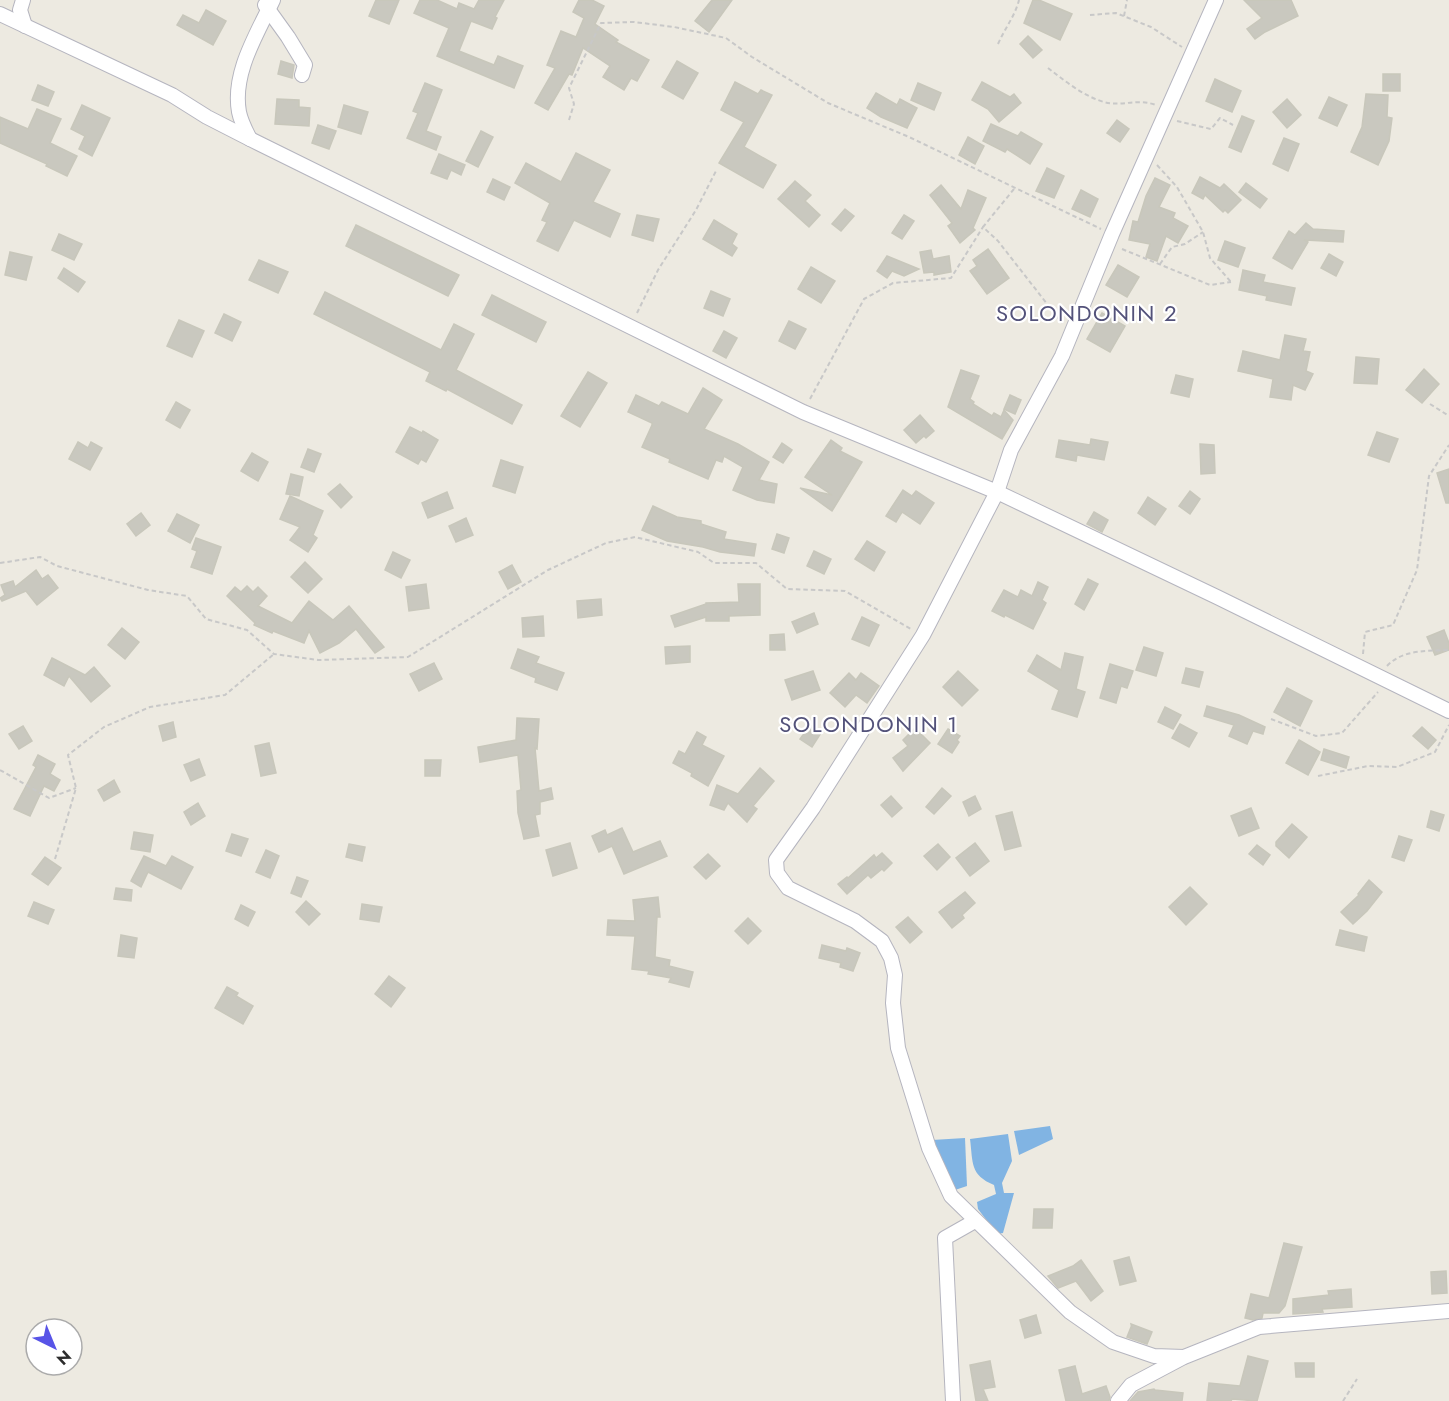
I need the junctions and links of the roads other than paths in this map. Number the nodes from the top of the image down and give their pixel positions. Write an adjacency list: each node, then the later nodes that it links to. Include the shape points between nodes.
1 (23, 0): 5 (street, via 20,10)
2 (1216, 0): 8 (street, via 1062,356 1011,450)
3 (267, 4): 6 (street, via 305,65); 7 (street, via 244,62 238,90 239,113)
4 (0, 14): 5 (street)
5 (25, 26): 7 (street, via 172,95)
6 (302, 75)
7 (250, 139): 8 (street, via 803,412)
8 (997, 492): 9 (street); 10 (street, via 923,635 777,860 777,873 788,888 855,921 882,940 895,975 893,1003 898,1048 929,1148 951,1196)
9 (1449, 711)
10 (975, 1221): 12 (street, via 1070,1312 1113,1342 1154,1356); 13 (street, via 945,1238)
11 (1449, 1311): 12 (street, via 1258,1327)
12 (1184, 1357): 14 (street, via 1131,1385)
13 (954, 1401)
14 (1118, 1401)

